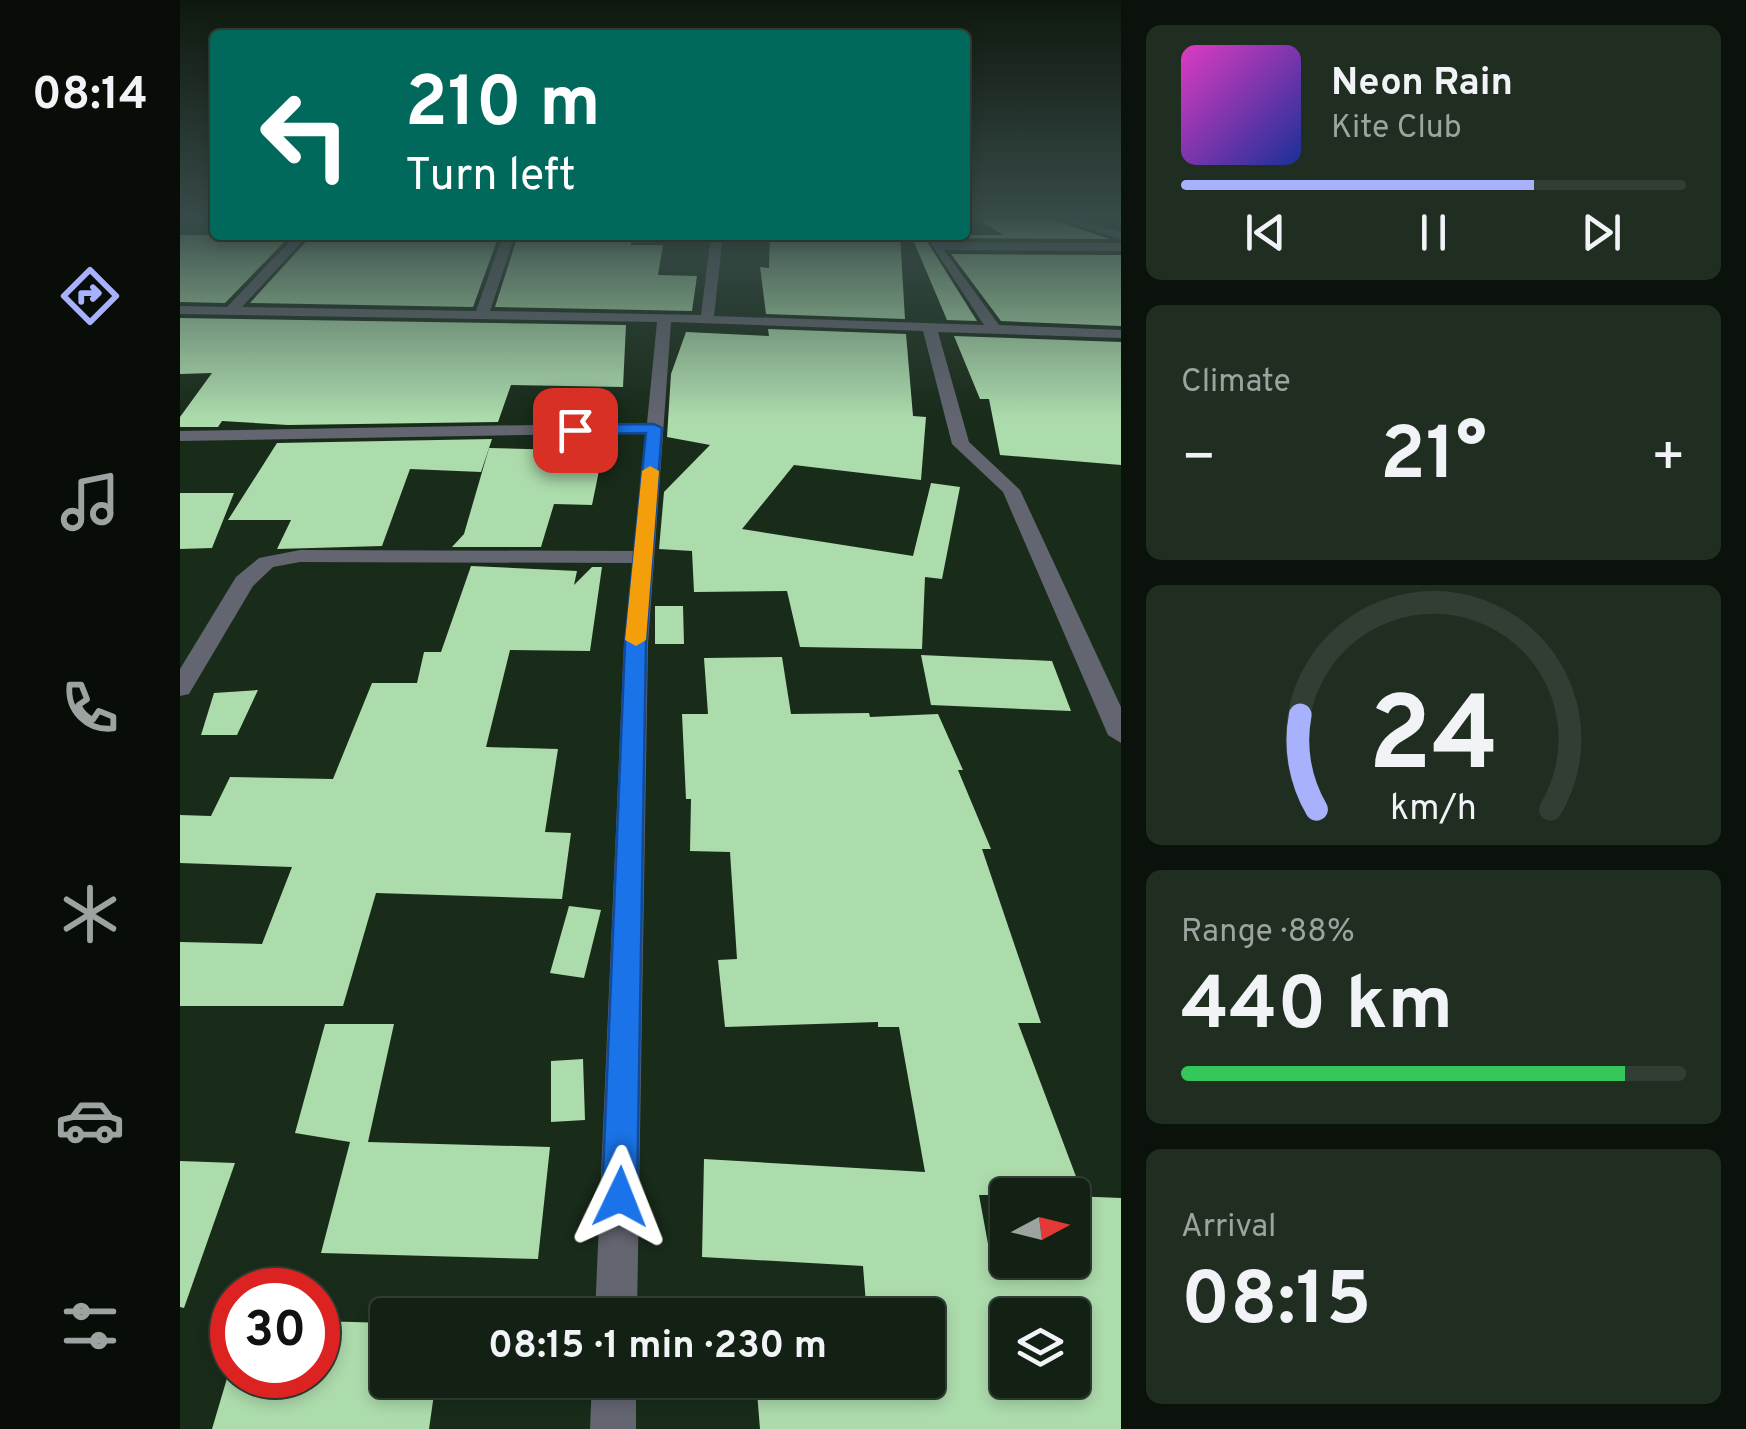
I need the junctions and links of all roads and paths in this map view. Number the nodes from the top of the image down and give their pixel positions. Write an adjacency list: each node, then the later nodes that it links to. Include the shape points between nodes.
1 (255, 286): 6 (street)
2 (491, 286): 7 (street)
3 (711, 286): 9 (street)
4 (964, 286): 11 (street)
5 (180, 310): 6 (street)
6 (230, 312): 7 (street)
7 (480, 317): 8 (street)
8 (664, 318): 9 (street); 13 (street)
9 (707, 320): 10 (street)
10 (930, 330): 11 (street); 17 (street, via 961,444 1011,490)
11 (996, 332): 12 (street)
12 (1121, 334)
13 (654, 428): 14 (street); 15 (street)
14 (180, 436)
15 (643, 557): 16 (street, via 300,556 266,562 244,582); 18 (street)
16 (180, 689)
17 (1121, 735)
18 (617, 1298)
19 (614, 1398): 20 (street)
20 (613, 1429)

